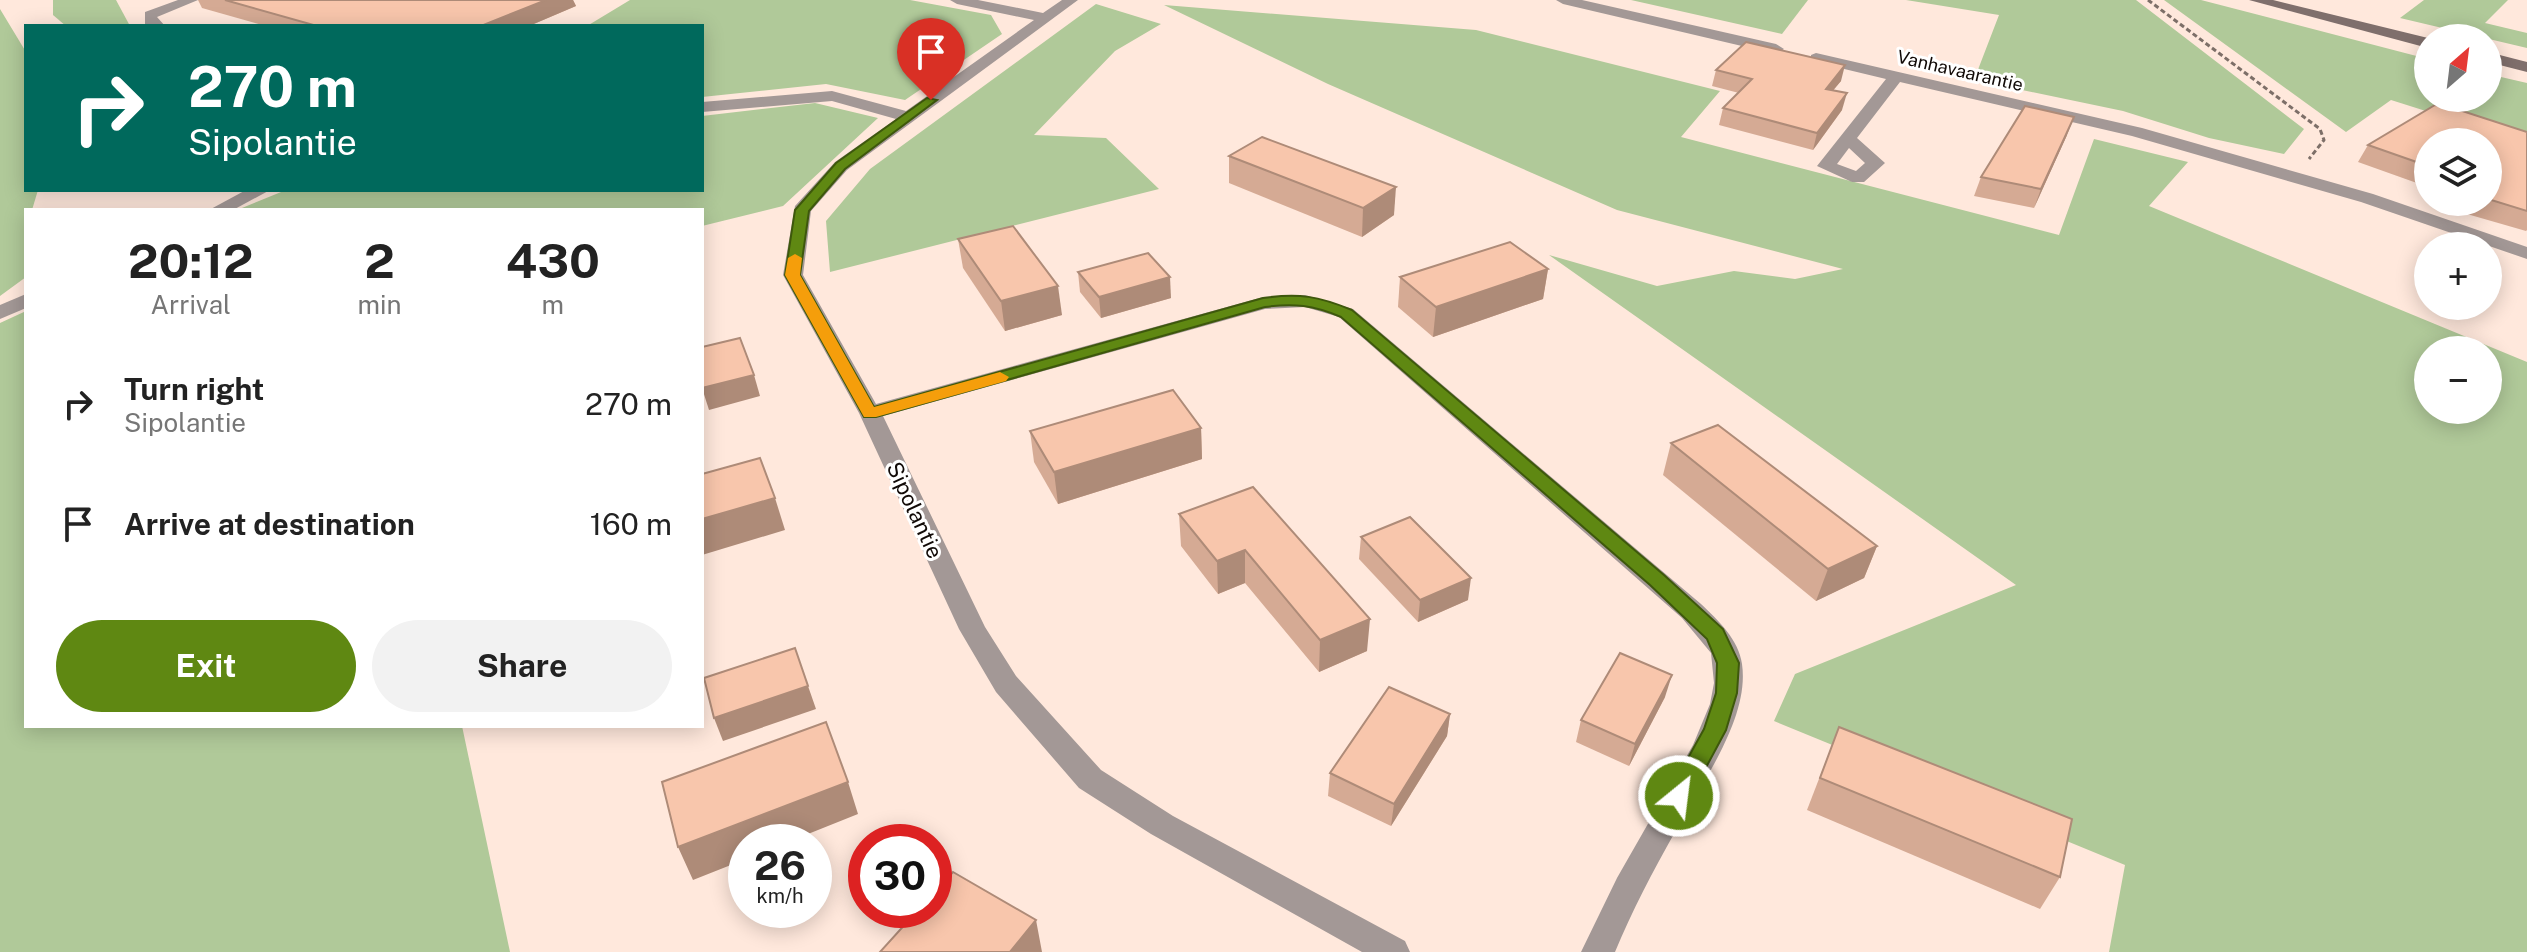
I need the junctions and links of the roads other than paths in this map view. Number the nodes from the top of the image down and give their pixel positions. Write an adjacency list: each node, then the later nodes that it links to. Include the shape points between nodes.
1 (191, 0): 7 (street, via 150,15)
2 (957, 0): 6 (street)
3 (1071, 0): 6 (street, Sipolantie)
4 (1563, 0): 11 (street, Vanhavaarantie)
5 (2256, 0): 8 (street)
6 (1045, 18): 13 (street, Sipolantie)
7 (153, 24)
8 (2414, 40)
9 (2502, 61): 10 (street)
10 (2527, 67)
11 (1896, 77): 14 (street); 17 (street, Vanhavaarantie, via 2136,132 2293,175)
12 (704, 107): 13 (street, via 832,96)
13 (908, 117): 20 (street, Sipolantie, via 841,166 802,210 793,275)
14 (1848, 139)
15 (257, 192): 16 (street)
16 (222, 208)
17 (2527, 253)
18 (24, 301): 19 (street)
19 (0, 313)
20 (870, 413): 21 (street, Sipolantie, via 960,602 1006,684 1090,779 1162,825); 22 (street, via 1263,303 1294,298 1346,313 1676,597 1716,635 1728,663 1715,730)
21 (1393, 952)
22 (1598, 952)

